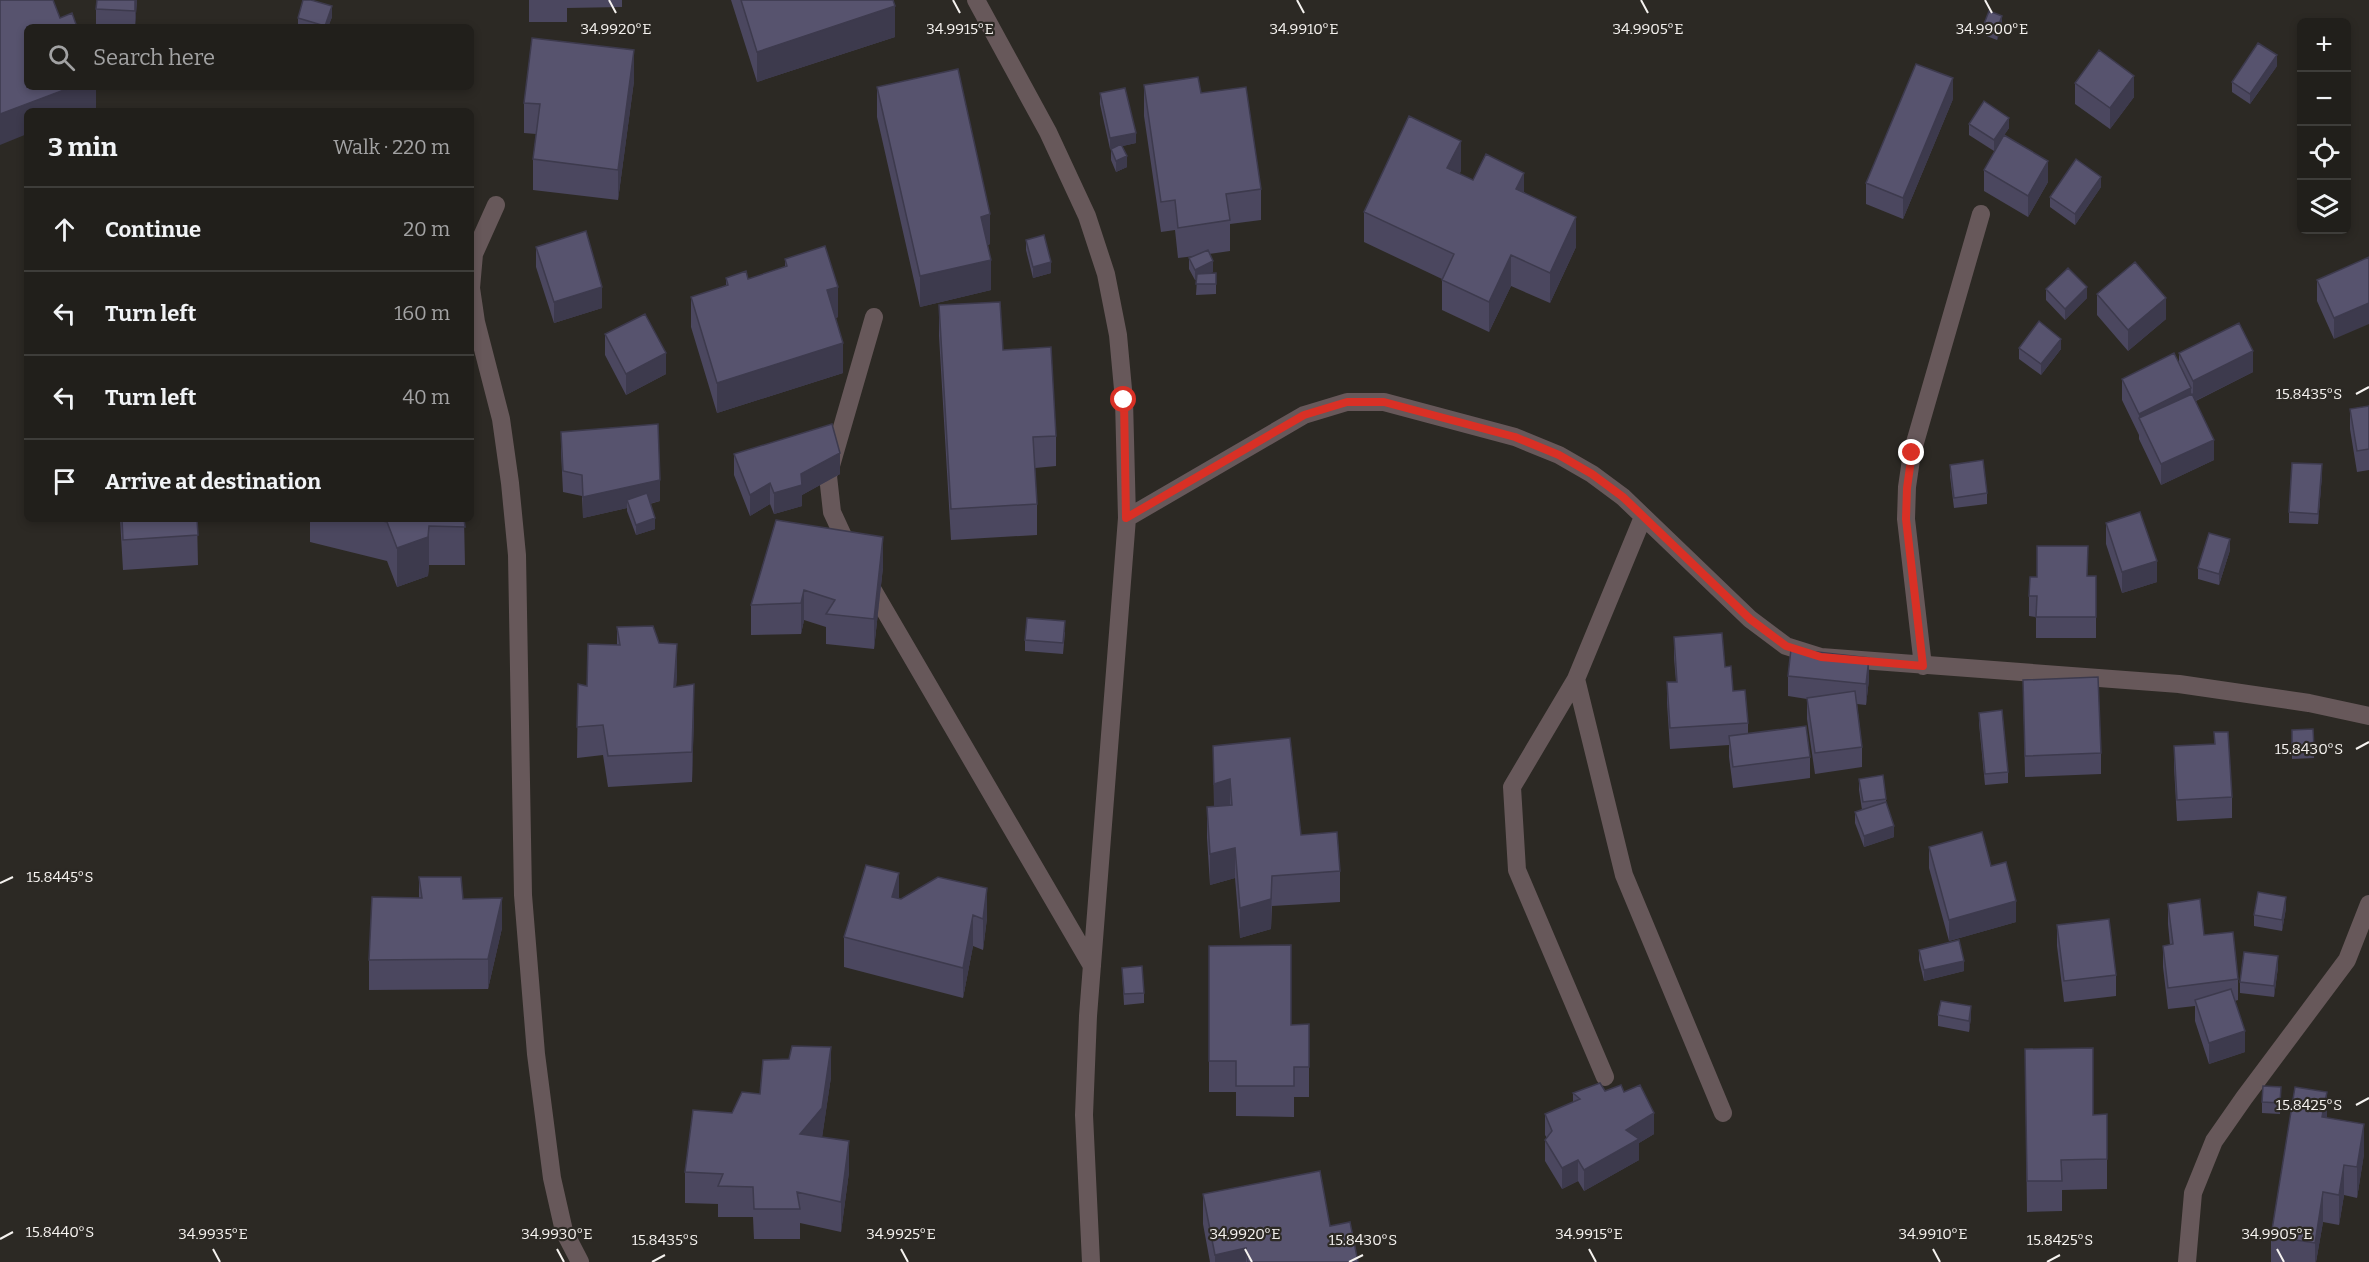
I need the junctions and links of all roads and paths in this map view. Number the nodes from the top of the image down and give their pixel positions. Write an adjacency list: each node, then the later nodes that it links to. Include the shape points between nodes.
1 (976, 0): 8 (street, via 1048,132 1087,216 1106,274 1118,334 1124,400)
2 (496, 205): 4 (street)
3 (1981, 214): 9 (street, via 1912,453 1907,488 1906,519)
4 (474, 254)
5 (474, 308): 16 (street, via 501,419 517,555 523,895 536,1054 552,1178 564,1231)
6 (874, 317): 13 (street, via 828,476 832,512 845,543)
7 (1643, 517): 8 (street, via 1592,474 1515,437 1384,402 1347,402 1304,415); 9 (street, via 1750,619 1786,646 1821,657); 10 (street)
8 (1126, 518): 13 (street)
9 (1923, 666): 11 (street, via 2179,684)
10 (1576, 679): 14 (street, via 1512,787 1517,870); 15 (street, via 1624,875)
11 (2369, 716)
12 (2367, 914): 18 (street, via 2347,960 2214,1141 2193,1193)
13 (1092, 966): 17 (street, via 1084,1115)
14 (1605, 1077)
15 (1723, 1113)
16 (580, 1262)
17 (1091, 1262)
18 (2187, 1262)

